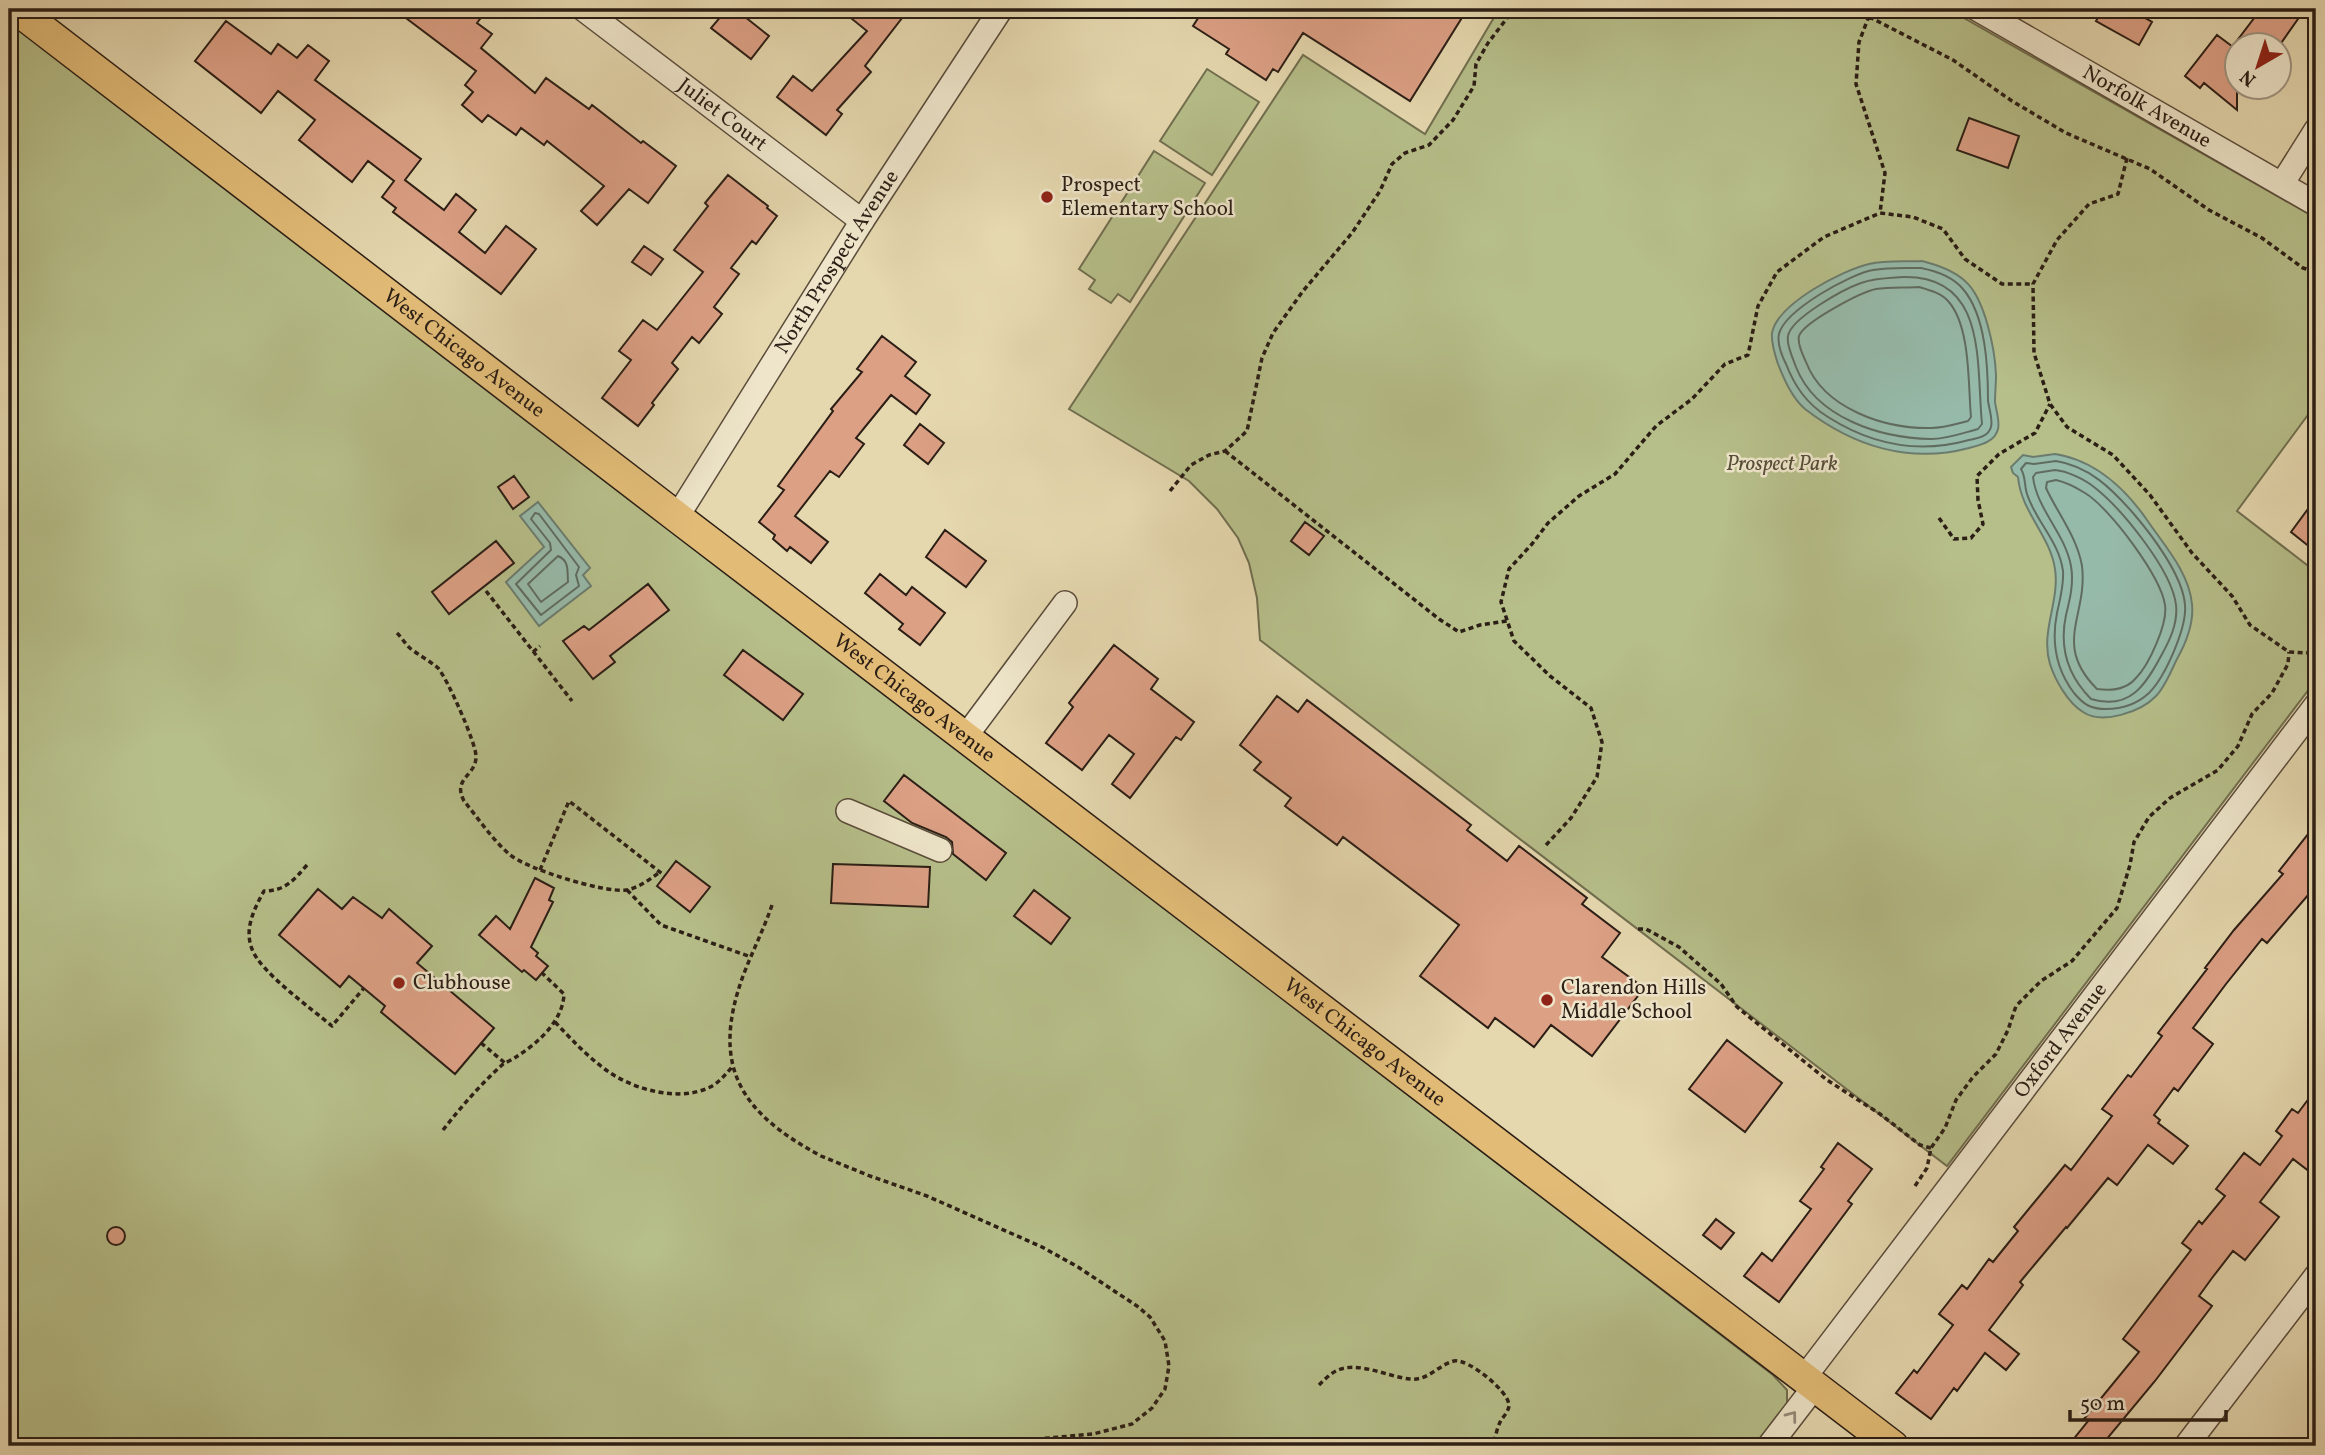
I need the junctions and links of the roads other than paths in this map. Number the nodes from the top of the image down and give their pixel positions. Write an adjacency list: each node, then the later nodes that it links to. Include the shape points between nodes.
1 (16, 9): 9 (main road, West Chicago Avenue)
2 (583, 9): 8 (street, Juliet Court)
3 (1000, 9): 8 (street, North Prospect Avenue)
4 (1977, 9): 6 (street, Norfolk Avenue)
5 (2316, 130): 6 (street)
6 (2282, 184): 7 (street, Norfolk Avenue)
7 (2316, 204)
8 (862, 221): 9 (street, North Prospect Avenue)
9 (677, 517): 12 (main road, West Chicago Avenue)
10 (1065, 603): 12 (street)
11 (2316, 705): 16 (street, Oxford Avenue)
12 (966, 736): 16 (main road, West Chicago Avenue)
13 (848, 811): 14 (street)
14 (940, 850)
15 (2316, 1276): 19 (street)
16 (1809, 1382): 17 (street, Oxford Avenue, one-way to 16); 18 (main road, West Chicago Avenue)
17 (1769, 1446)
18 (1893, 1446)
19 (2186, 1446)

